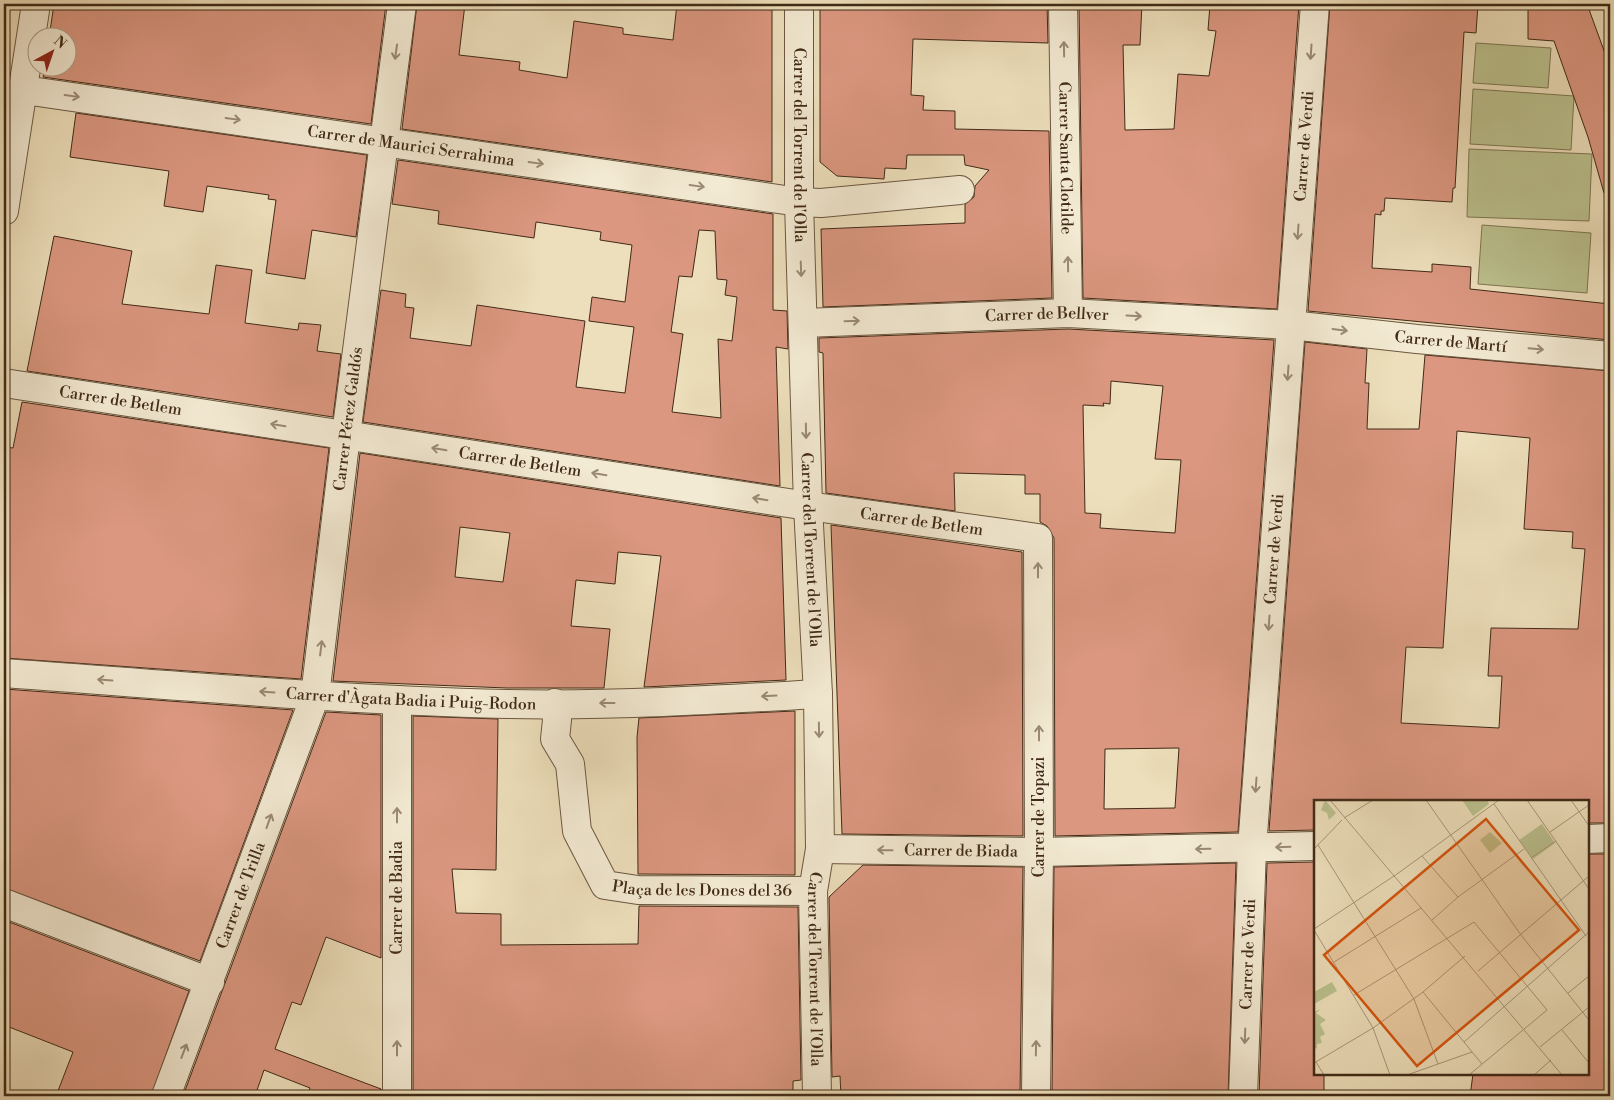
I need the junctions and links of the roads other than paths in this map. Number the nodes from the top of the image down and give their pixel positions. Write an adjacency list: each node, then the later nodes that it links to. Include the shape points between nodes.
1 (36, 4): 6 (street)
2 (402, 4): 7 (street, Carrer Pérez Galdós, one-way to 7)
3 (799, 4): 9 (street, Carrer del Torrent de l'Olla)
4 (1063, 4): 11 (street, Carrer Santa Clotilde, one-way to 4)
5 (1315, 4): 13 (street, Carrer de Verdi, one-way to 13)
6 (24, 90): 7 (street, Carrer de Maurici Serrahima, one-way to 7); 10 (street)
7 (384, 141): 9 (street, Carrer de Maurici Serrahima, one-way to 9); 16 (street, Carrer Pérez Galdós)
8 (960, 190): 9 (street, Carrer de Maurici Serrahima, via 820,203)
9 (799, 202): 12 (street, Carrer del Torrent de l'Olla, one-way to 12)
10 (4, 211)
11 (1068, 313): 12 (street, Carrer de Bellver, one-way to 11); 13 (street, Carrer de Bellver, one-way to 13)
12 (803, 323): 17 (street, Carrer del Torrent de l'Olla, one-way to 17)
13 (1291, 325): 14 (street, Carrer de Martí, one-way to 14); 27 (street, Carrer de Verdi, one-way to 27)
14 (1610, 356)
15 (4, 383): 16 (street, Carrer de Betlem, one-way to 15)
16 (346, 435): 17 (street, Carrer de Betlem, one-way to 16); 21 (street, Carrer Pérez Galdós, one-way to 16)
17 (808, 506): 18 (street, Carrer de Betlem); 20 (street, Carrer del Torrent de l'Olla)
18 (1038, 538): 29 (street, Carrer de Topazi, one-way to 18)
19 (4, 672): 21 (street, Carrer d'Àgata Badia i Puig-Rodon, one-way to 19)
20 (818, 694): 23 (street, Carrer d'Àgata Badia i Puig-Rodon, one-way to 23, via 632,703); 28 (street, Carrer del Torrent de l'Olla, one-way to 28)
21 (315, 696): 22 (street, Carrer d'Àgata Badia i Puig-Rodon); 32 (street, Carrer de Trilla, one-way to 21)
22 (397, 700): 23 (street, Carrer d'Àgata Badia i Puig-Rodon); 34 (street, Carrer de Badia, one-way to 22)
23 (555, 703): 30 (street, Plaça de les Dones del 36, via 555,738 570,764 577,831 605,885 638,890)
24 (1610, 838): 25 (street)
25 (1589, 839)
26 (1314, 846): 27 (street, Carrer de Biada, one-way to 27)
27 (1252, 848): 29 (street, Carrer de Biada, one-way to 29); 37 (street, Carrer de Verdi, one-way to 37)
28 (820, 849): 29 (street, Carrer de Biada, one-way to 28); 30 (street, Carrer del Torrent de l'Olla)
29 (1039, 852): 36 (street, Carrer de Topazi, one-way to 29)
30 (813, 891): 35 (street, Carrer del Torrent de l'Olla)
31 (4, 903): 32 (street)
32 (210, 982): 33 (street, Carrer de Trilla, one-way to 32)
33 (166, 1096)
34 (397, 1096)
35 (817, 1096)
36 (1036, 1096)
37 (1243, 1096)

